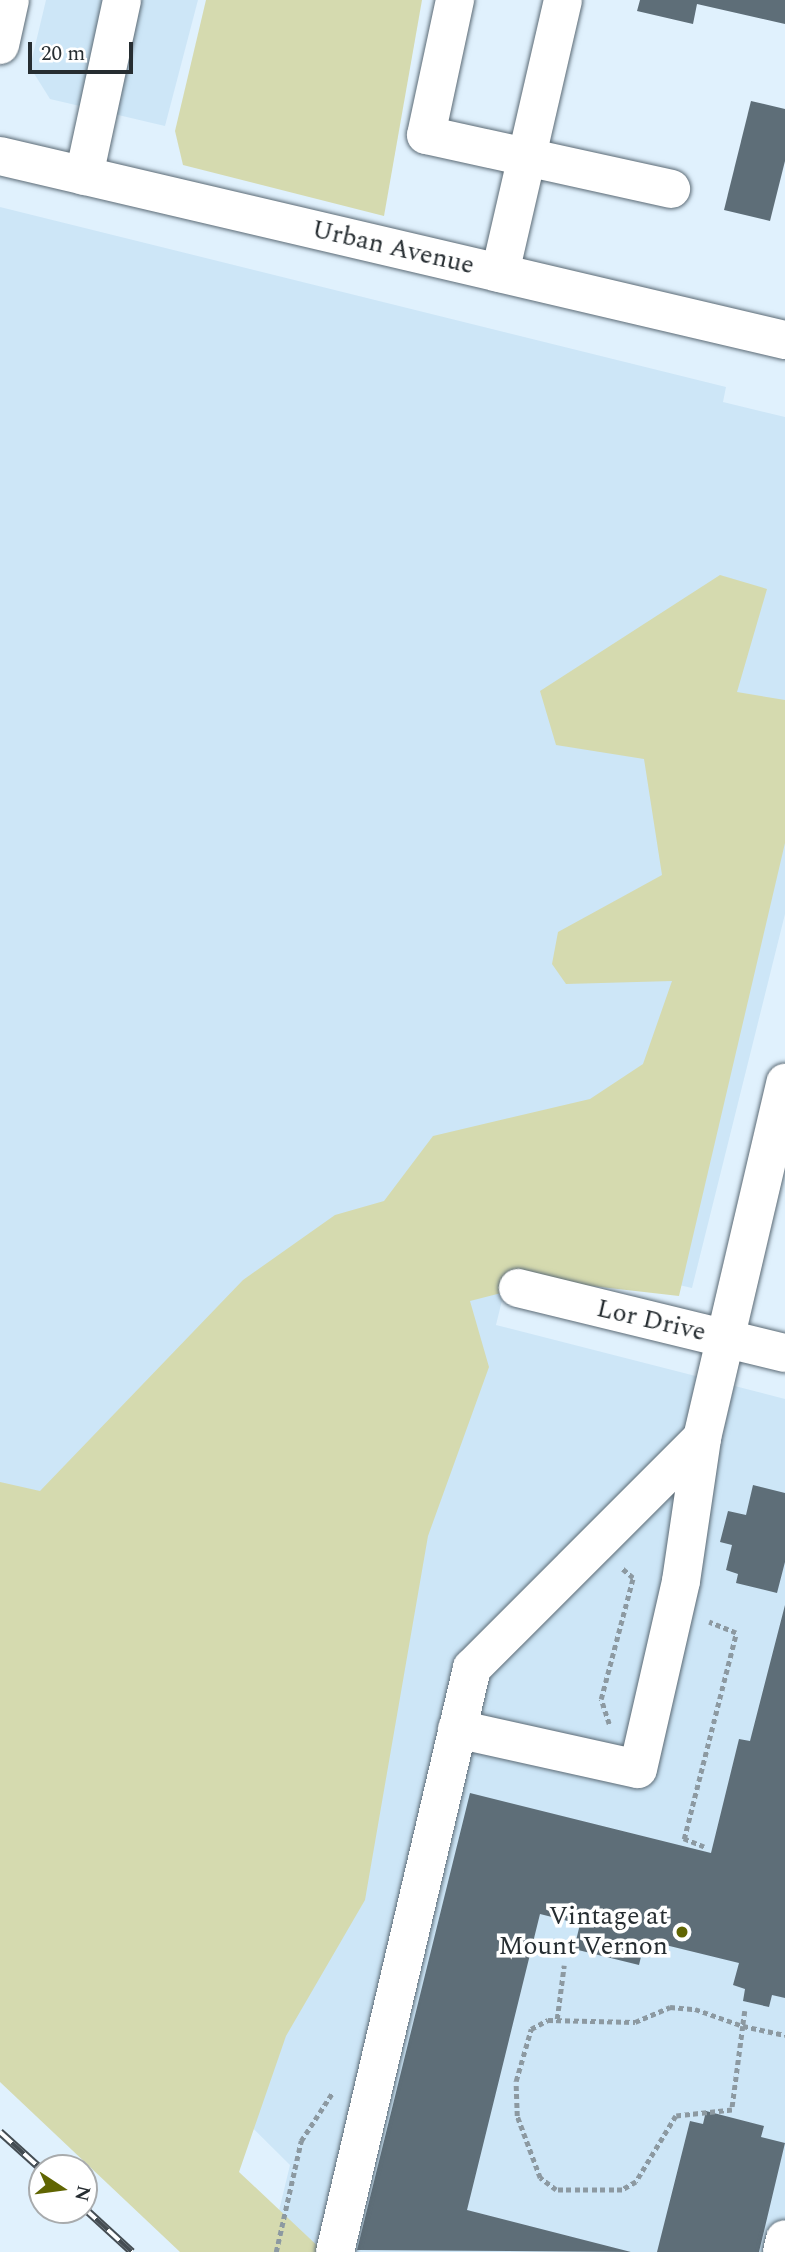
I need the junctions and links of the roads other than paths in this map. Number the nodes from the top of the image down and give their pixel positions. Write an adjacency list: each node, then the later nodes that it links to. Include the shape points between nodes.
1 (10, 0): 5 (street)
2 (122, 0): 8 (street)
3 (455, 0): 7 (street, via 426,135)
4 (564, 0): 7 (street)
5 (0, 45)
6 (0, 156): 8 (street, Urban Avenue)
7 (528, 158): 9 (street); 10 (street)
8 (85, 176): 10 (street, Urban Avenue)
9 (671, 189)
10 (500, 273): 11 (street, Urban Avenue)
11 (785, 340)
12 (785, 1083): 14 (street)
13 (518, 1288): 14 (street, Lor Drive)
14 (722, 1338): 15 (street, Lor Drive); 16 (street)
15 (785, 1353)
16 (702, 1437): 17 (street, via 472,1668); 17 (street, via 681,1581 638,1769)
17 (457, 1730): 19 (street)
18 (785, 2239): 20 (street)
19 (335, 2252)
20 (782, 2252)

